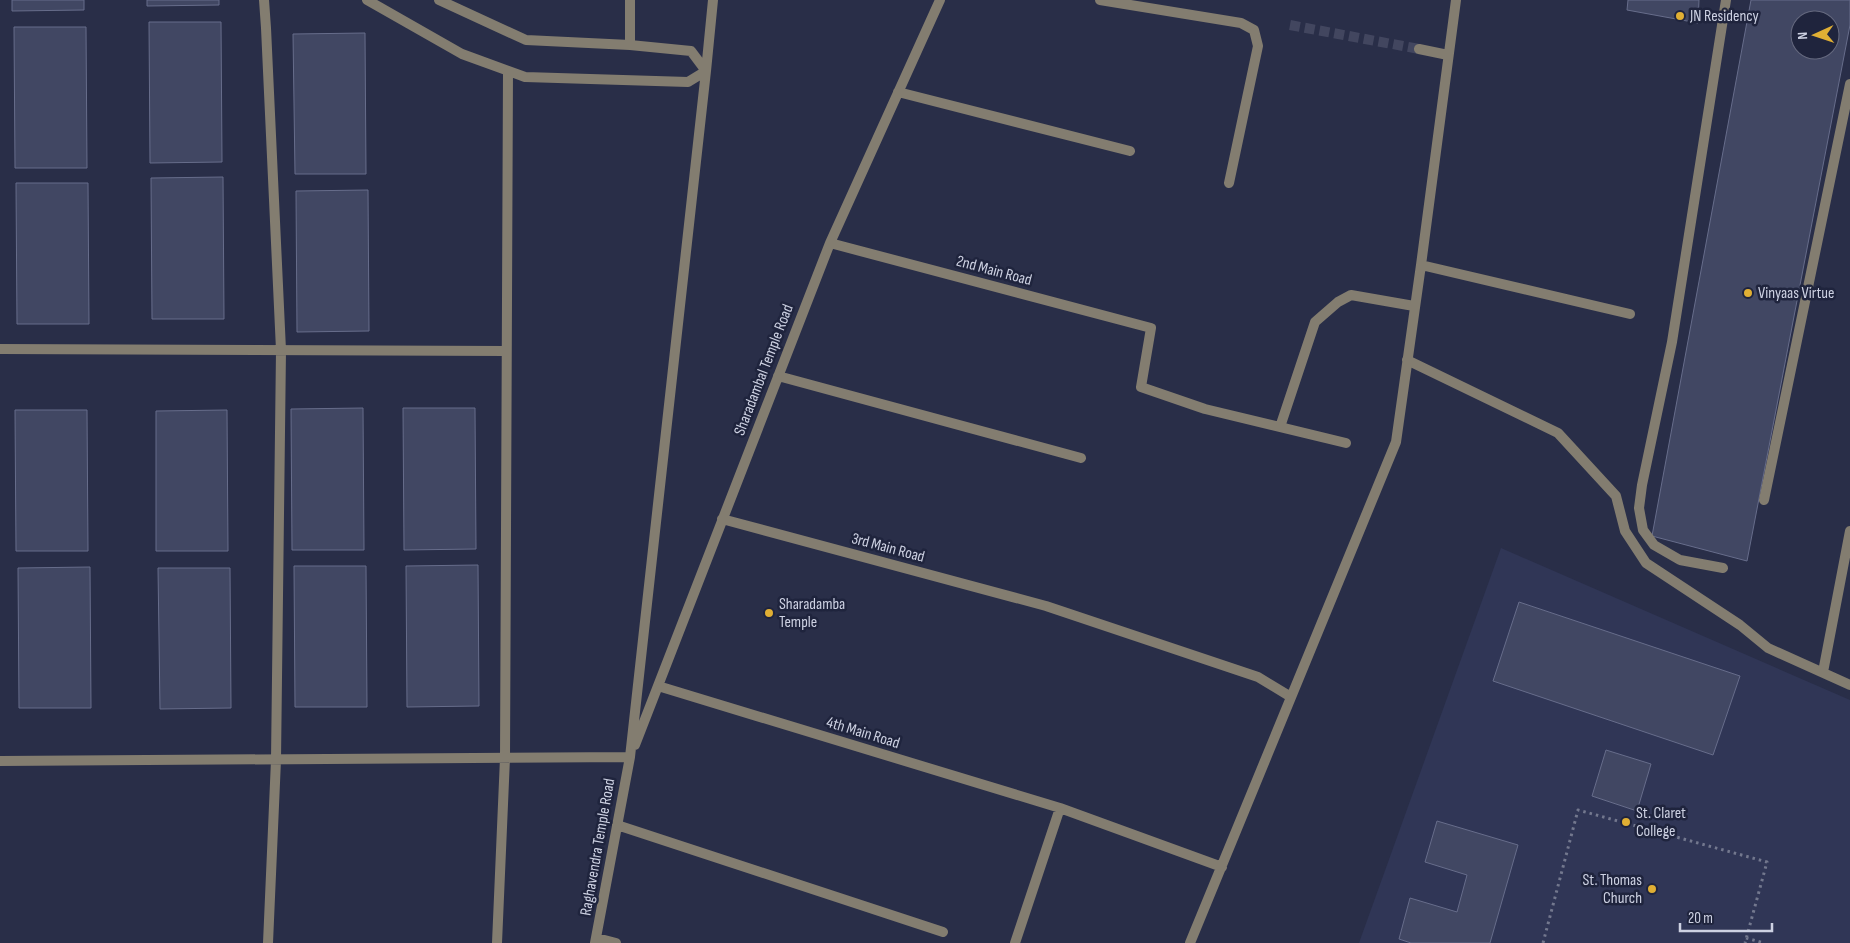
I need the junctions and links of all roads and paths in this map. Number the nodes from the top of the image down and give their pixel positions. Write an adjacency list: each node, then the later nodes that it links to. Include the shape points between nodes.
1 (264, 0): 25 (street)
2 (366, 0): 14 (street, via 462,54)
3 (439, 0): 10 (street)
4 (630, 0): 11 (street)
5 (713, 0): 15 (street)
6 (940, 0): 17 (street, Sharadambal Temple Road)
7 (1100, 0): 19 (street, via 1241,23 1254,30 1258,46)
8 (1456, 0): 13 (street)
9 (1726, 0): 35 (street, via 1672,342 1640,508 1643,530 1654,545 1680,560)
10 (455, 4): 11 (street, via 526,40)
11 (630, 44): 15 (street, via 690,51)
12 (1418, 50): 13 (street)
13 (1448, 56): 21 (street)
14 (508, 71): 15 (street, via 525,77 688,82); 26 (street)
15 (706, 71): 40 (street)
16 (1850, 84): 32 (street)
17 (898, 92): 18 (street); 20 (street, Sharadambal Temple Road)
18 (1130, 151)
19 (1229, 183)
20 (830, 243): 28 (street, Sharadambal Temple Road); 29 (street, 2nd Main Road, via 1151,328 1141,387 1205,409)
21 (1421, 264): 22 (street); 23 (street)
22 (1414, 306): 27 (street); 29 (street, via 1351,295 1315,322)
23 (1630, 314)
24 (0, 348): 25 (street)
25 (281, 350): 26 (street); 43 (street)
26 (506, 351): 41 (street)
27 (1407, 360): 36 (street, via 1558,433 1616,496 1625,531 1646,563 1740,625 1768,648); 39 (street, via 1396,442)
28 (778, 376): 31 (street); 33 (street, Sharadambal Temple Road)
29 (1280, 427): 30 (street)
30 (1346, 443)
31 (1080, 458)
32 (1764, 500)
33 (722, 519): 38 (street, Sharadambal Temple Road); 39 (street, 3rd Main Road, via 1046,606 1258,677)
34 (1850, 531): 36 (street)
35 (1722, 568)
36 (1823, 672): 37 (street)
37 (1850, 685)
38 (658, 686): 40 (street, Sharadambal Temple Road); 44 (street, 4th Main Road)
39 (1291, 697): 46 (street)
40 (630, 757): 41 (street); 45 (street, Raghavendra Temple Road)
41 (505, 758): 43 (street); 51 (street)
42 (0, 760): 43 (street)
43 (276, 760): 50 (street)
44 (1060, 808): 46 (street, 4th Main Road); 53 (street)
45 (617, 825): 47 (street); 49 (street, Raghavendra Temple Road)
46 (1222, 867): 54 (street)
47 (943, 932)
48 (1746, 938): 55 (path, via 1767,862 1578,810); 56 (path); 57 (path)
49 (596, 940): 52 (street)
50 (268, 943)
51 (497, 943)
52 (616, 943)
53 (1015, 943)
54 (1190, 943)
55 (1543, 943)
56 (1745, 943)
57 (1764, 943)

